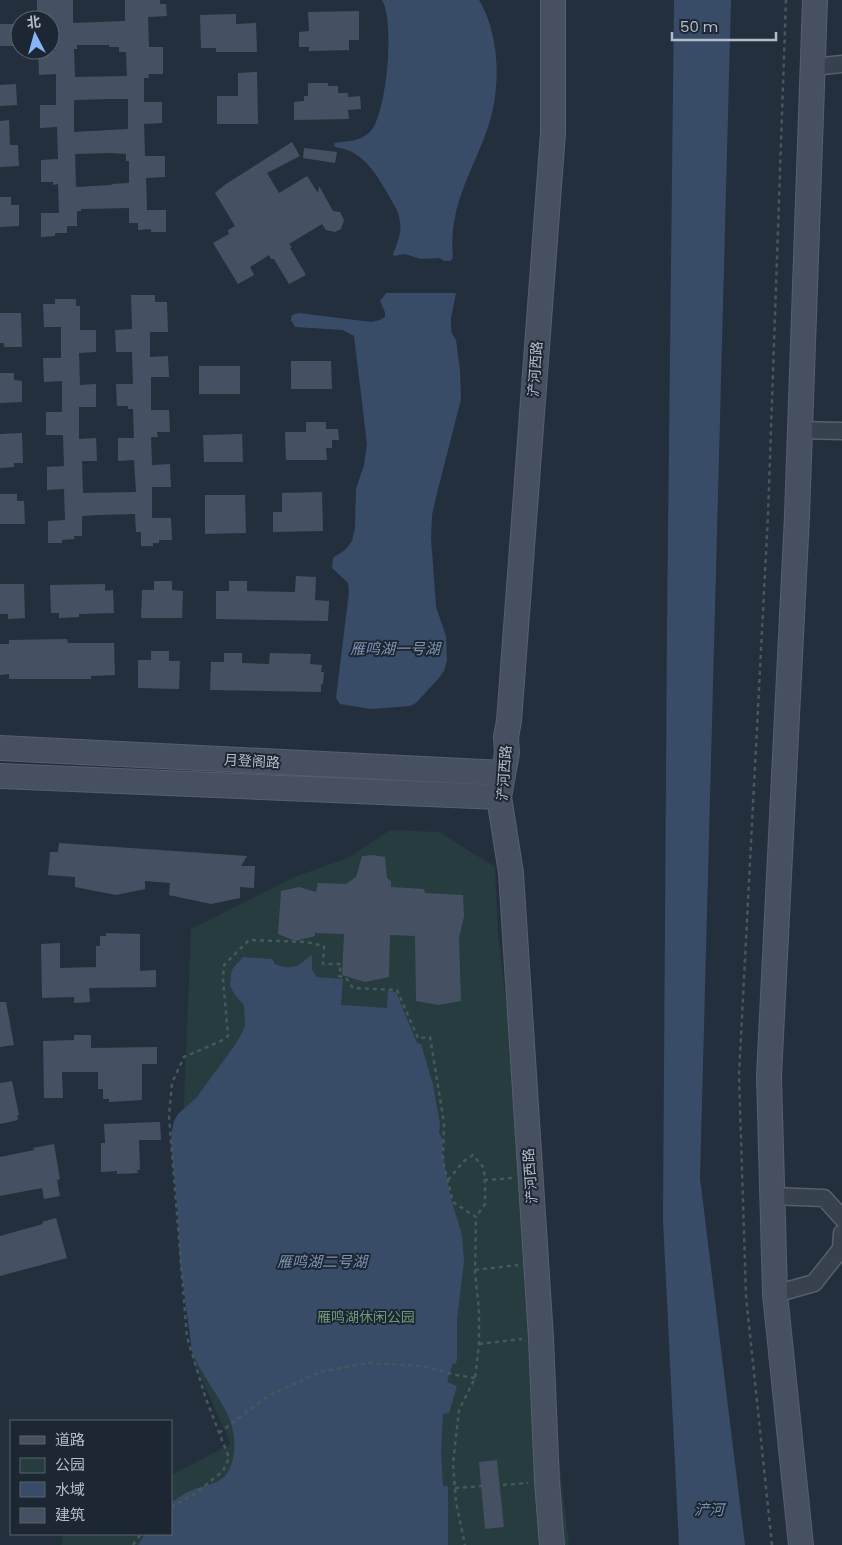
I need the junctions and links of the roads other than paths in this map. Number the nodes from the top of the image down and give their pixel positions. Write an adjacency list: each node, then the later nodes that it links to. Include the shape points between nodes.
1 (553, 0): 8 (street, 浐河西路, via 553,133)
2 (816, 0): 4 (street)
3 (842, 64): 4 (street)
4 (813, 67): 5 (street)
5 (800, 430): 6 (street); 11 (street, via 768,1076)
6 (842, 431)
7 (0, 748): 8 (street, 月登阁路)
8 (503, 773): 10 (street, 浐河西路)
9 (0, 776): 10 (street, 月登阁路)
10 (499, 797): 16 (street, 浐河西路, via 511,873)
11 (771, 1196): 12 (street, via 824,1198); 15 (street)
12 (842, 1218)
13 (842, 1233): 14 (street)
14 (842, 1237): 15 (street, via 841,1249 814,1283)
15 (775, 1294): 17 (street)
16 (552, 1545)
17 (801, 1545)

